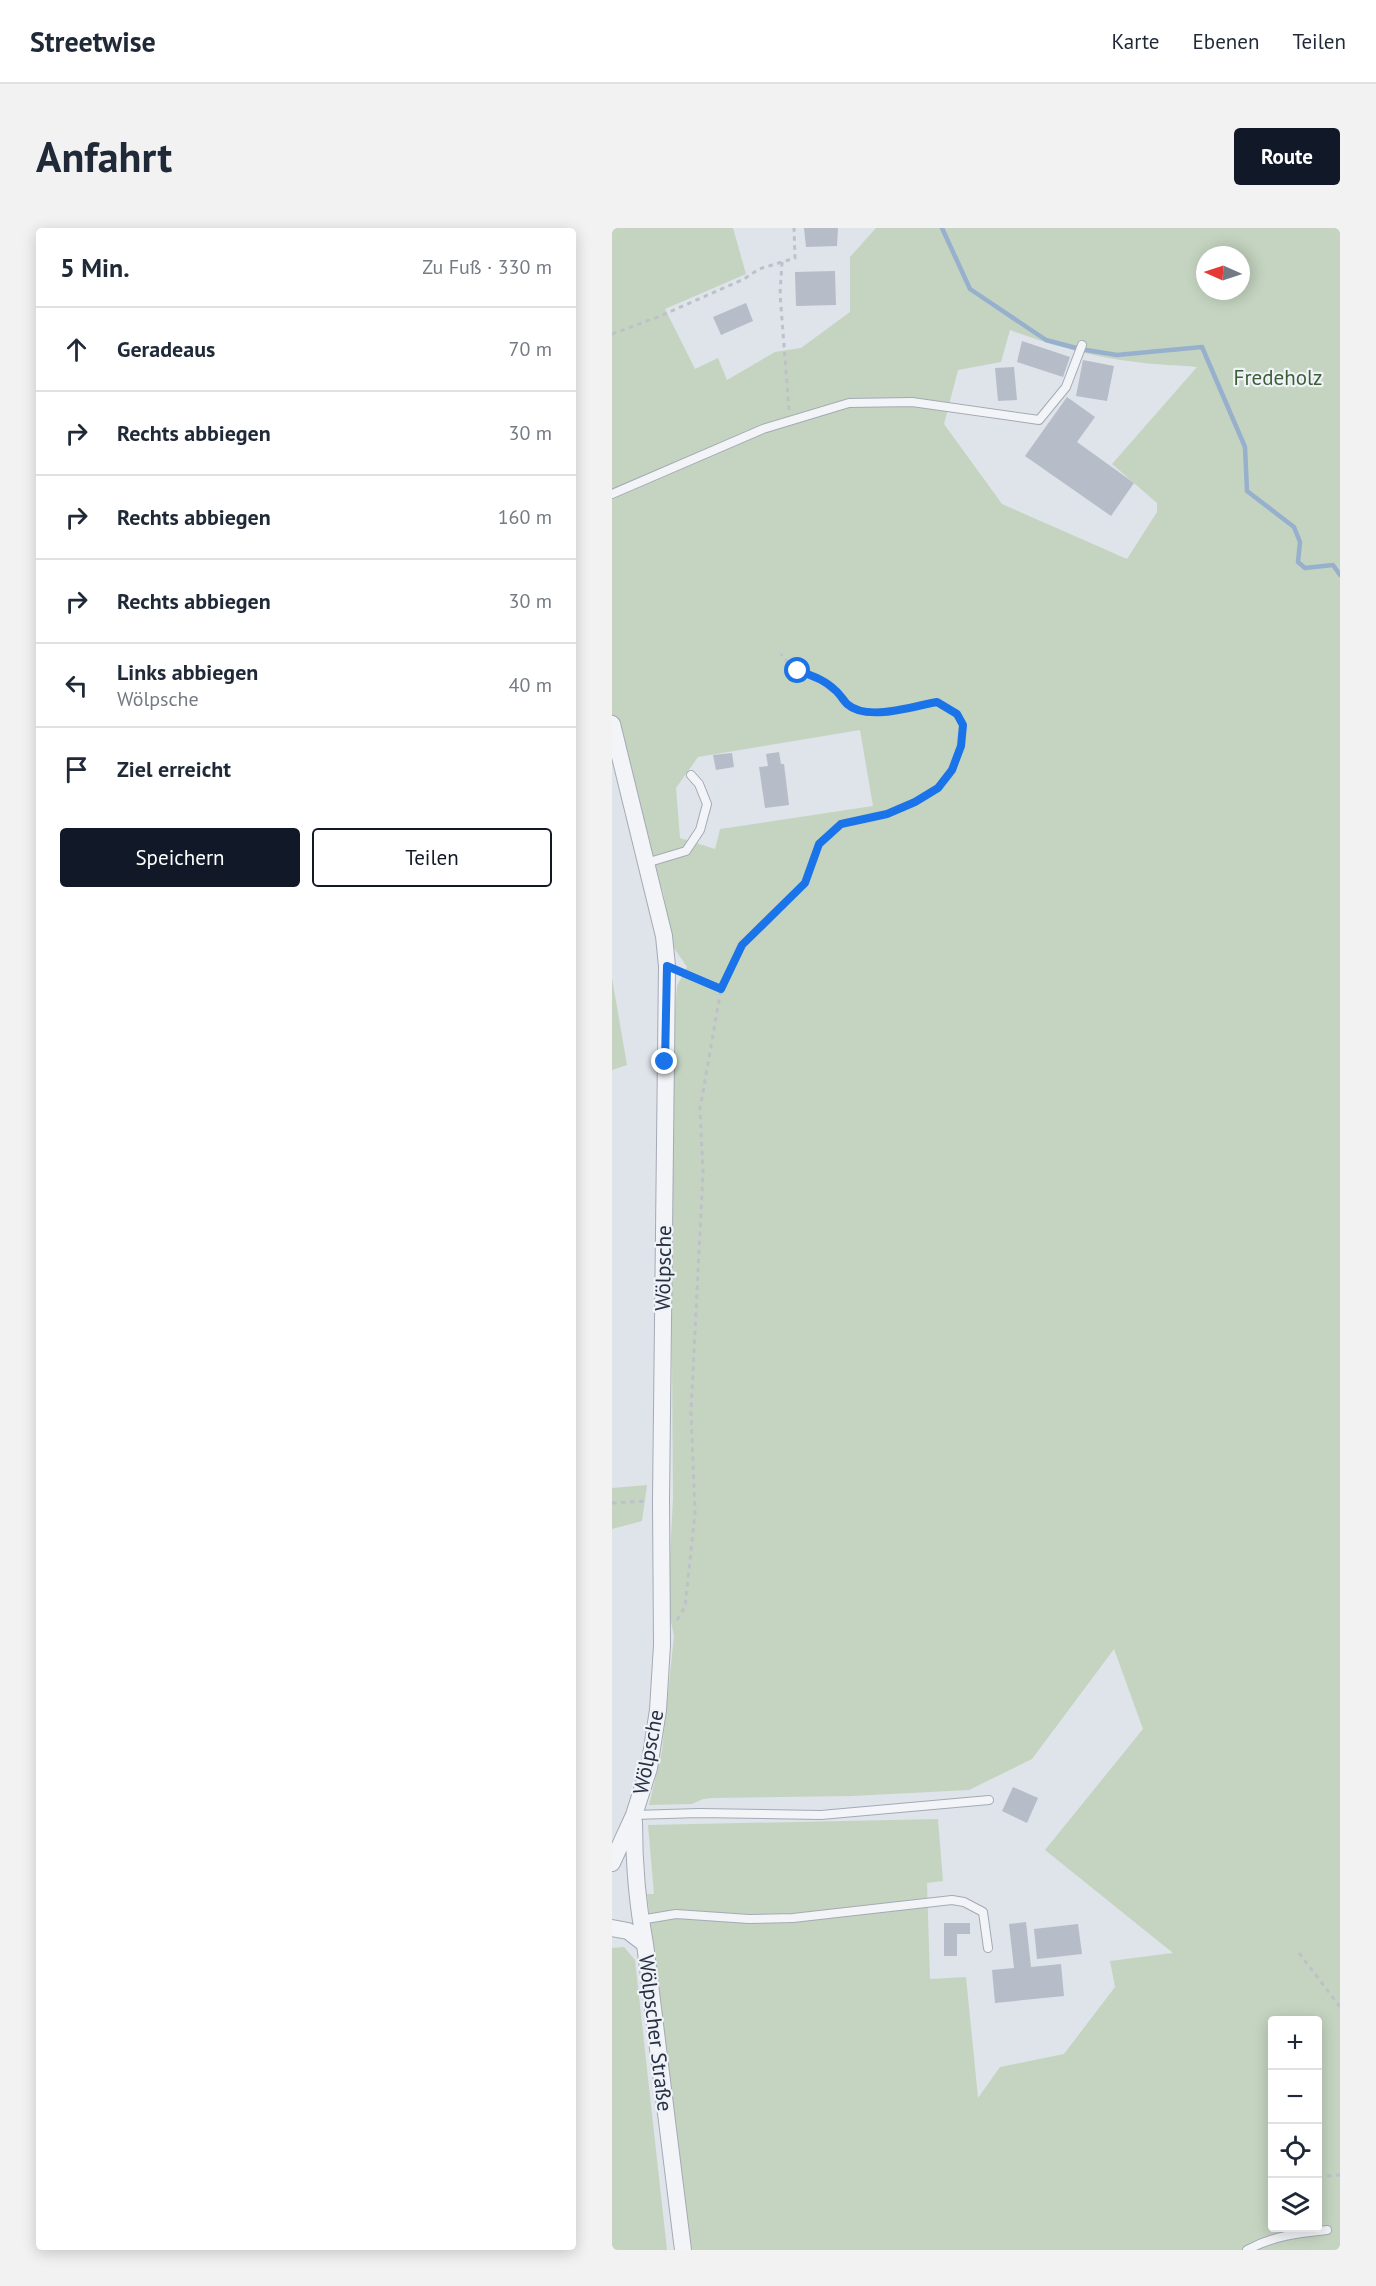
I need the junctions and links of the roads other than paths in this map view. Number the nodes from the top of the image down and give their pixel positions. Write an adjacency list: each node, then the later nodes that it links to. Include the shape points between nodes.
1 (1082, 345): 2 (lane, via 1066,387 1039,420 912,402 849,403 763,429)
2 (612, 494)
3 (612, 724): 5 (street, Wölpsche)
4 (691, 775): 5 (lane, via 707,804 700,830 686,851)
5 (646, 863): 7 (street, Wölpsche, via 664,936 667,966 662,1645 649,1768)
6 (989, 1800): 7 (lane, via 821,1815)
7 (634, 1815): 8 (street); 9 (street, Wölpscher Straße)
8 (612, 1863)
9 (640, 1920): 11 (street, Wölpscher Straße); 12 (lane, via 676,1914 793,1918 952,1900 983,1912)
10 (612, 1928): 11 (street, via 628,1931)
11 (645, 1944): 14 (street, Wölpscher Straße)
12 (988, 1948)
13 (1327, 2230): 15 (lane, via 1288,2234)
14 (683, 2250)
15 (1247, 2250)

